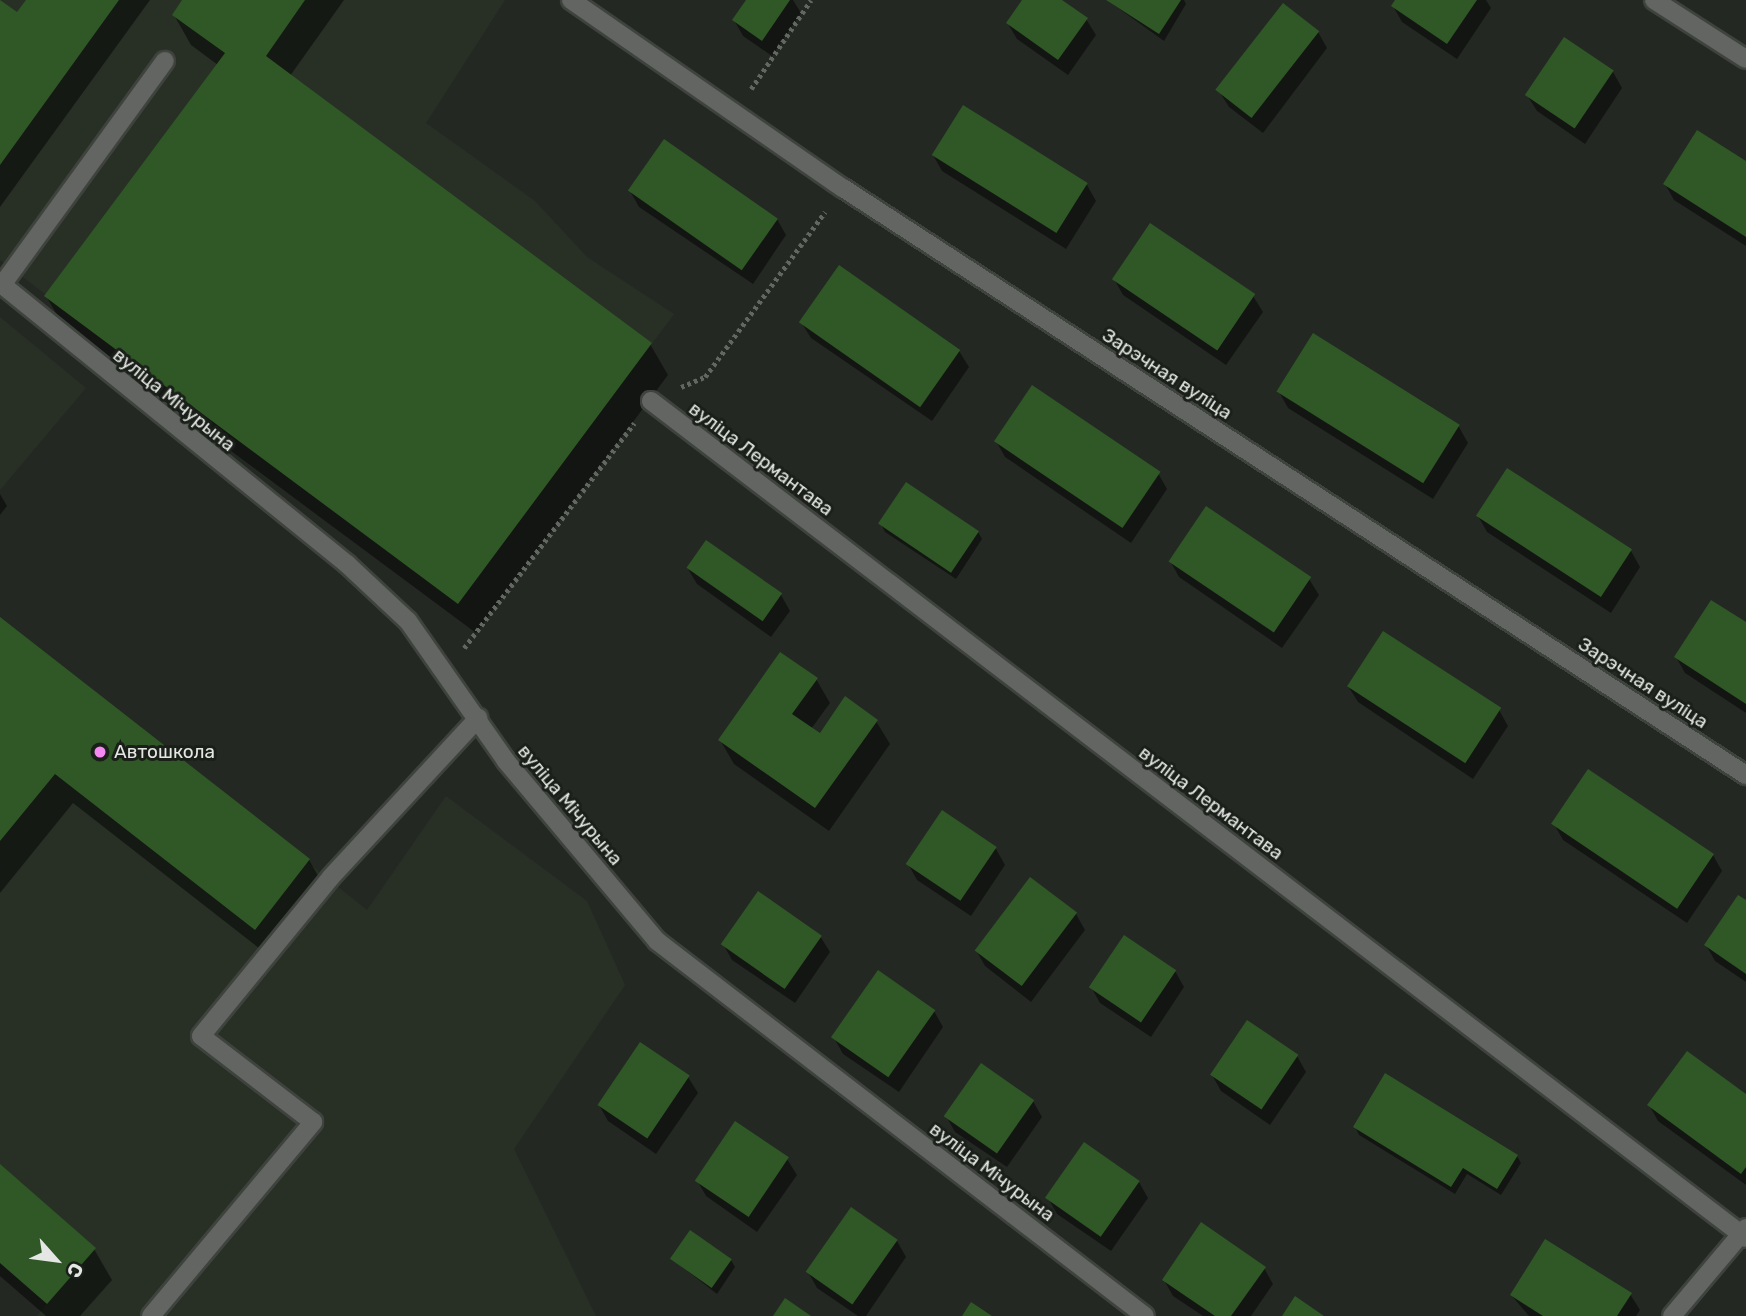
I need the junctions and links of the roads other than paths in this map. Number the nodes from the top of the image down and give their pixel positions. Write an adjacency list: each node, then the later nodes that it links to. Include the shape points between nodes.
1 (571, 0): 8 (street, Зарэчная вуліца, via 854,196)
2 (1654, 0): 3 (street)
3 (1746, 59)
4 (165, 61): 5 (street)
5 (1, 284): 7 (street, вуліца Мічурына, via 346,564 408,621)
6 (651, 401): 9 (street, вуліца Лермантава)
7 (478, 718): 10 (street, via 331,877 201,1036 313,1122); 11 (street, вуліца Мічурына, via 506,761 657,942)
8 (1746, 775)
9 (1744, 1233): 12 (street)
10 (151, 1316)
11 (1145, 1316)
12 (1672, 1316)

